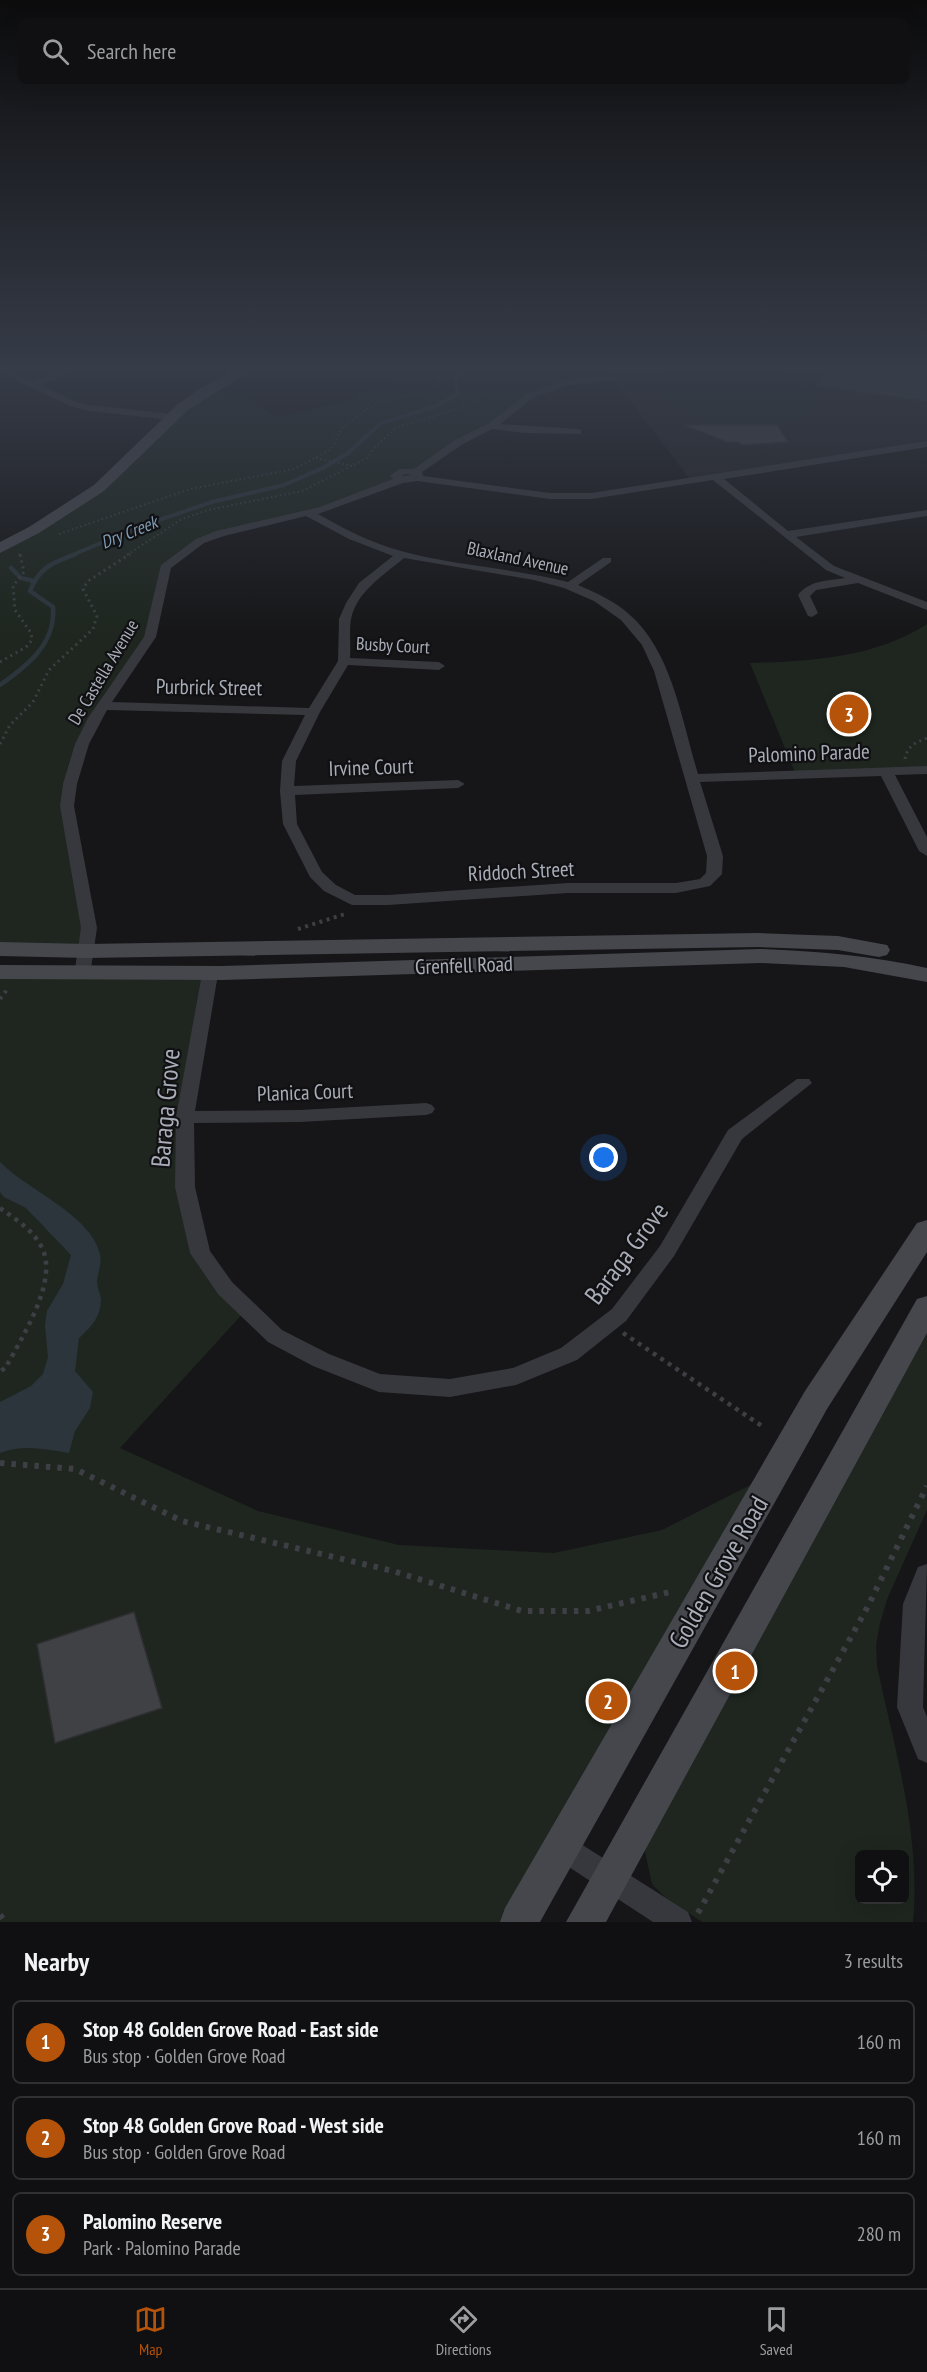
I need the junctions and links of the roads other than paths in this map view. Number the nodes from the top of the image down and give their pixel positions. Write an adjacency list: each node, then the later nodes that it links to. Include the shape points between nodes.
1 (131, 457): 9 (main road, via 99,488)
2 (440, 457): 4 (street)
3 (846, 457): 5 (street)
4 (417, 475): 5 (street, via 569,497); 6 (street, De Castella Avenue, via 407,471 396,474 401,480)
5 (716, 477): 8 (street)
6 (309, 513): 10 (street, Blaxland Avenue, via 357,540); 18 (street, De Castella Avenue, via 220,532 200,541 165,567 150,637)
7 (927, 513): 8 (street)
8 (786, 535): 12 (street, via 830,568)
9 (0, 548)
10 (401, 555): 13 (street, Blaxland Avenue, via 528,575); 16 (street, via 363,586 352,603 345,620)
11 (607, 560): 13 (street)
12 (855, 580): 14 (street); 15 (street, via 812,587 804,595)
13 (569, 586): 22 (street, Blaxland Avenue, via 624,614 648,645 663,680)
14 (927, 606)
15 (812, 613)
16 (344, 660): 17 (street, Busby Court); 19 (street)
17 (439, 666)
18 (103, 706): 19 (street, Purbrick Street); 28 (street, De Castella Avenue, via 84,739 67,806 87,910)
19 (313, 712): 24 (street, via 289,761)
20 (927, 770): 21 (street, Palomino Parade)
21 (886, 772): 22 (street, Palomino Parade); 25 (street)
22 (692, 778): 26 (street, Blaxland Avenue, via 716,856)
23 (458, 784): 24 (street, Irvine Court)
24 (287, 791): 26 (street, Riddoch Street, via 290,824 315,874 352,900 568,888 676,888 705,883)
25 (927, 851)
26 (714, 874)
27 (0, 949): 28 (main road, Grenfell Road)
28 (87, 951): 29 (main road, Grenfell Road, via 758,940 838,943); 32 (street, De Castella Avenue)
29 (927, 960)
30 (0, 972): 32 (main road, Grenfell Road)
31 (210, 974): 32 (main road, Grenfell Road); 33 (main road, Grenfell Road, via 768,956 862,962); 36 (street, Baraga Grove)
32 (82, 975)
33 (927, 975)
34 (803, 1083): 36 (street, Baraga Grove, via 735,1135 667,1251 619,1316 569,1354 516,1376 450,1388 379,1383 321,1360 275,1336 225,1288 200,1253 185,1187)
35 (426, 1109): 36 (street, Planica Court)
36 (185, 1117)
37 (927, 1230): 41 (main road, Golden Grove Road, via 816,1400)
38 (927, 1307): 42 (main road)
39 (927, 1575): 40 (street, via 915,1604 910,1707)
40 (927, 1750)
41 (562, 1846): 42 (street); 43 (main road, Golden Grove Road)
42 (610, 1876): 44 (main road); 45 (street)
43 (519, 1922)
44 (585, 1922)
45 (678, 1922)

